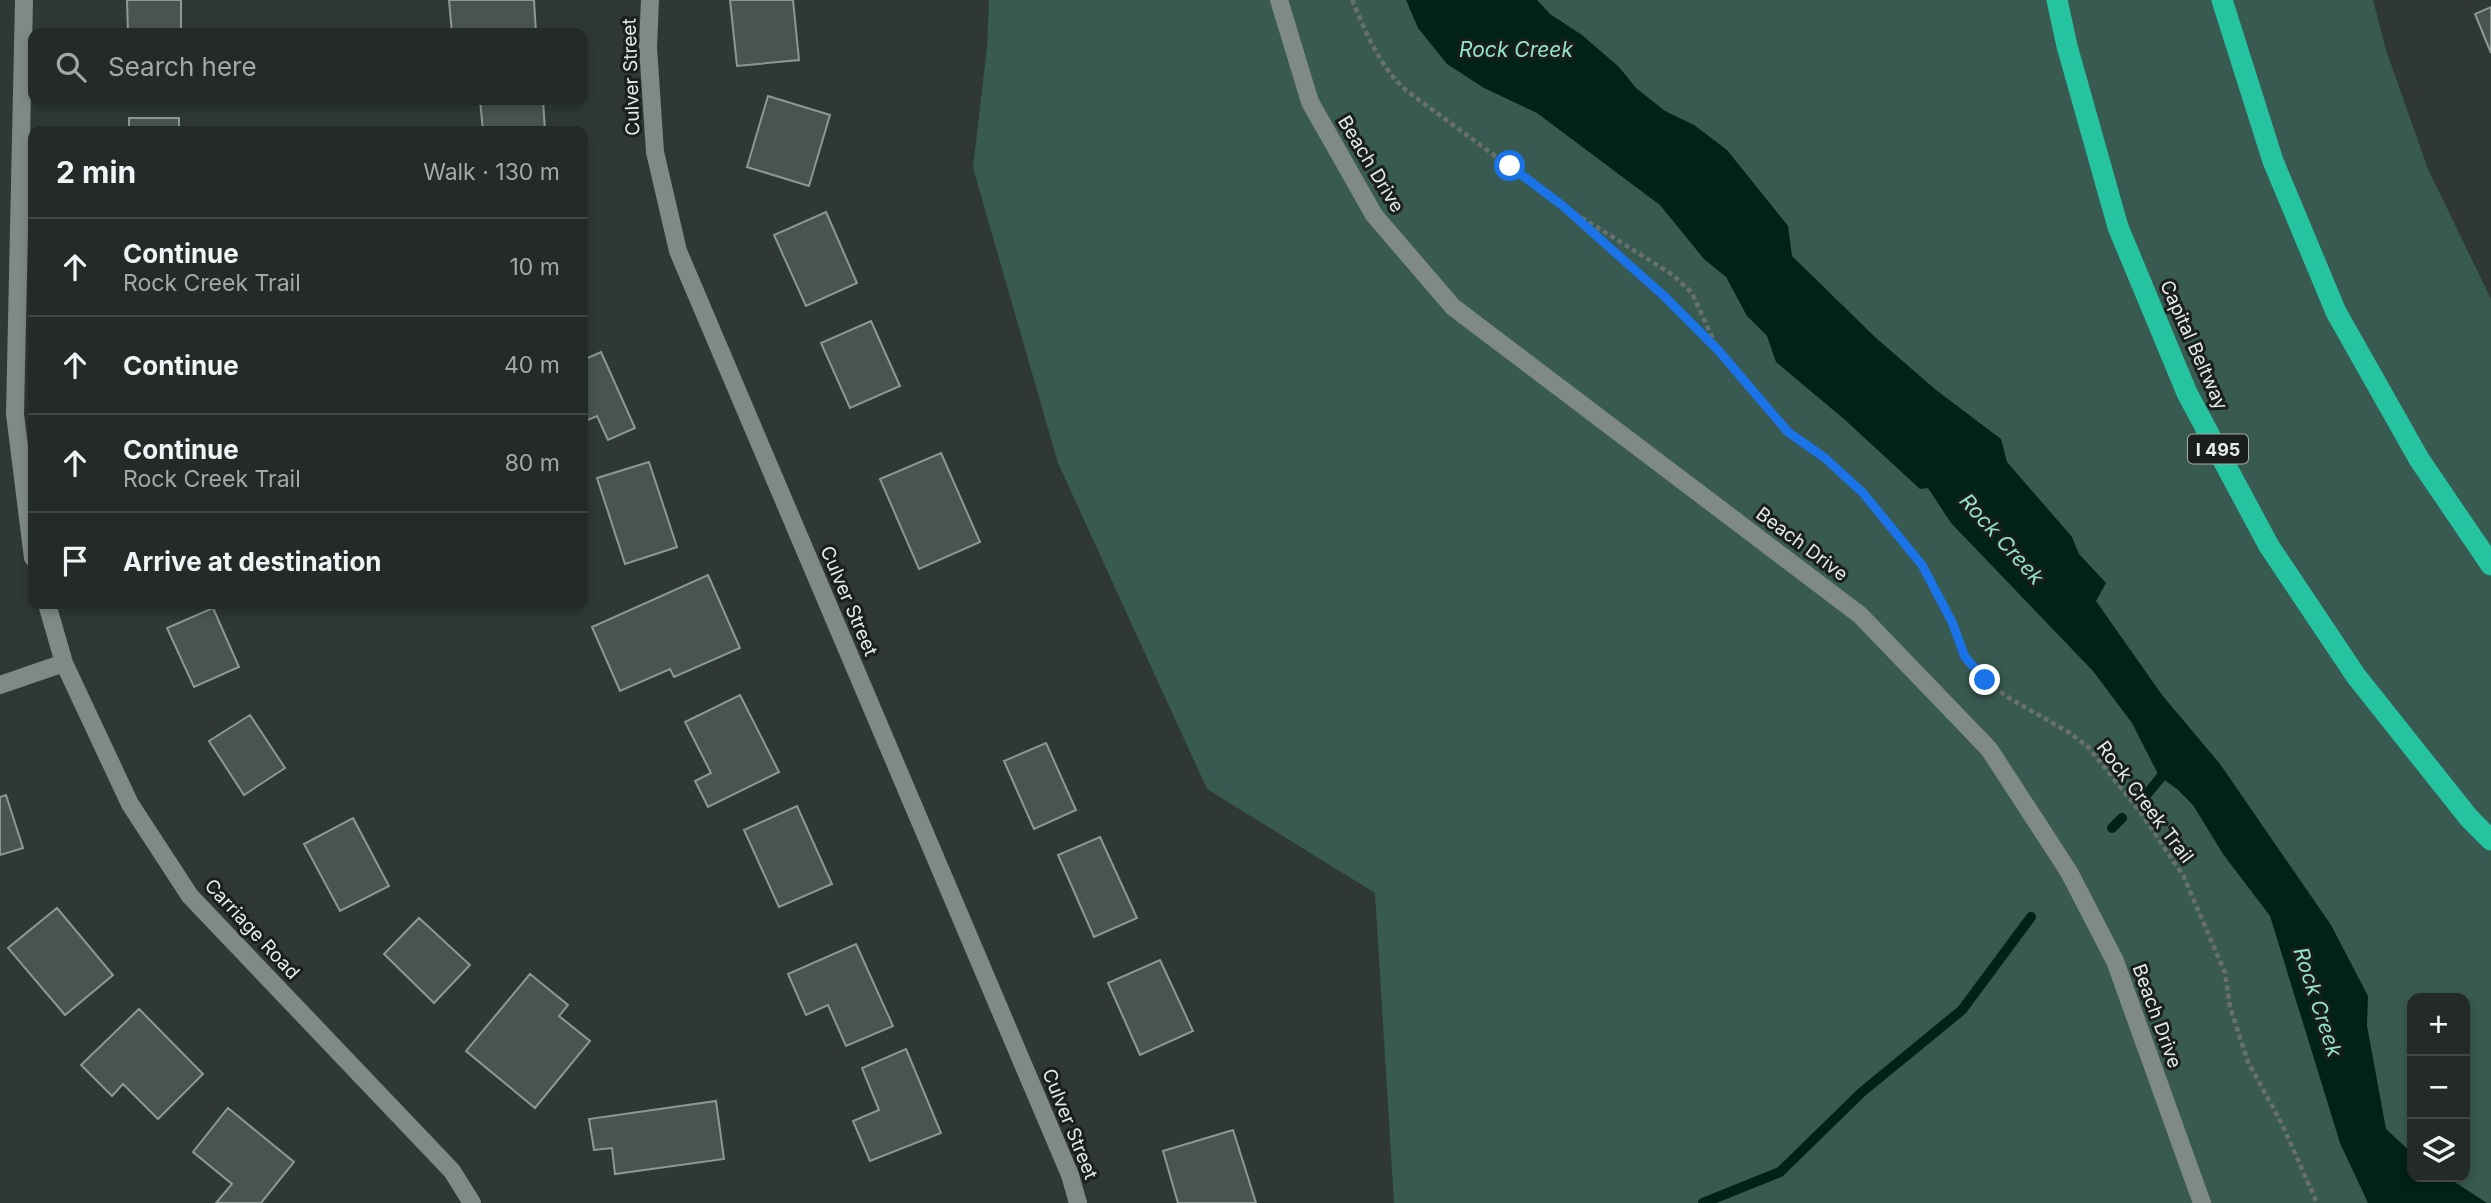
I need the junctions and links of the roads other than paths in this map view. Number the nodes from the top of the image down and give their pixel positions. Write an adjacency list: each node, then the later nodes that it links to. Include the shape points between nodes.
1 (24, 0): 6 (street, via 15,414)
2 (650, 0): 13 (street, Culver Street, via 648,47 655,152 678,251)
3 (1279, 0): 14 (street, Beach Drive, via 1310,102 1374,215 1453,307 1860,615 1989,749 2069,872 2115,961)
4 (2057, 0): 11 (highway, Capital Beltway / I 495, via 2118,227 2187,393 2269,546 2356,677)
5 (2222, 0): 7 (highway, via 2273,160 2336,312 2419,459)
6 (28, 518)
7 (2491, 565)
8 (48, 609): 9 (street, Carriage Road)
9 (64, 663): 10 (street); 12 (street, Carriage Road, via 130,804 190,896 452,1171)
10 (0, 685)
11 (2491, 840)
12 (472, 1203)
13 (1078, 1203)
14 (2202, 1203)

